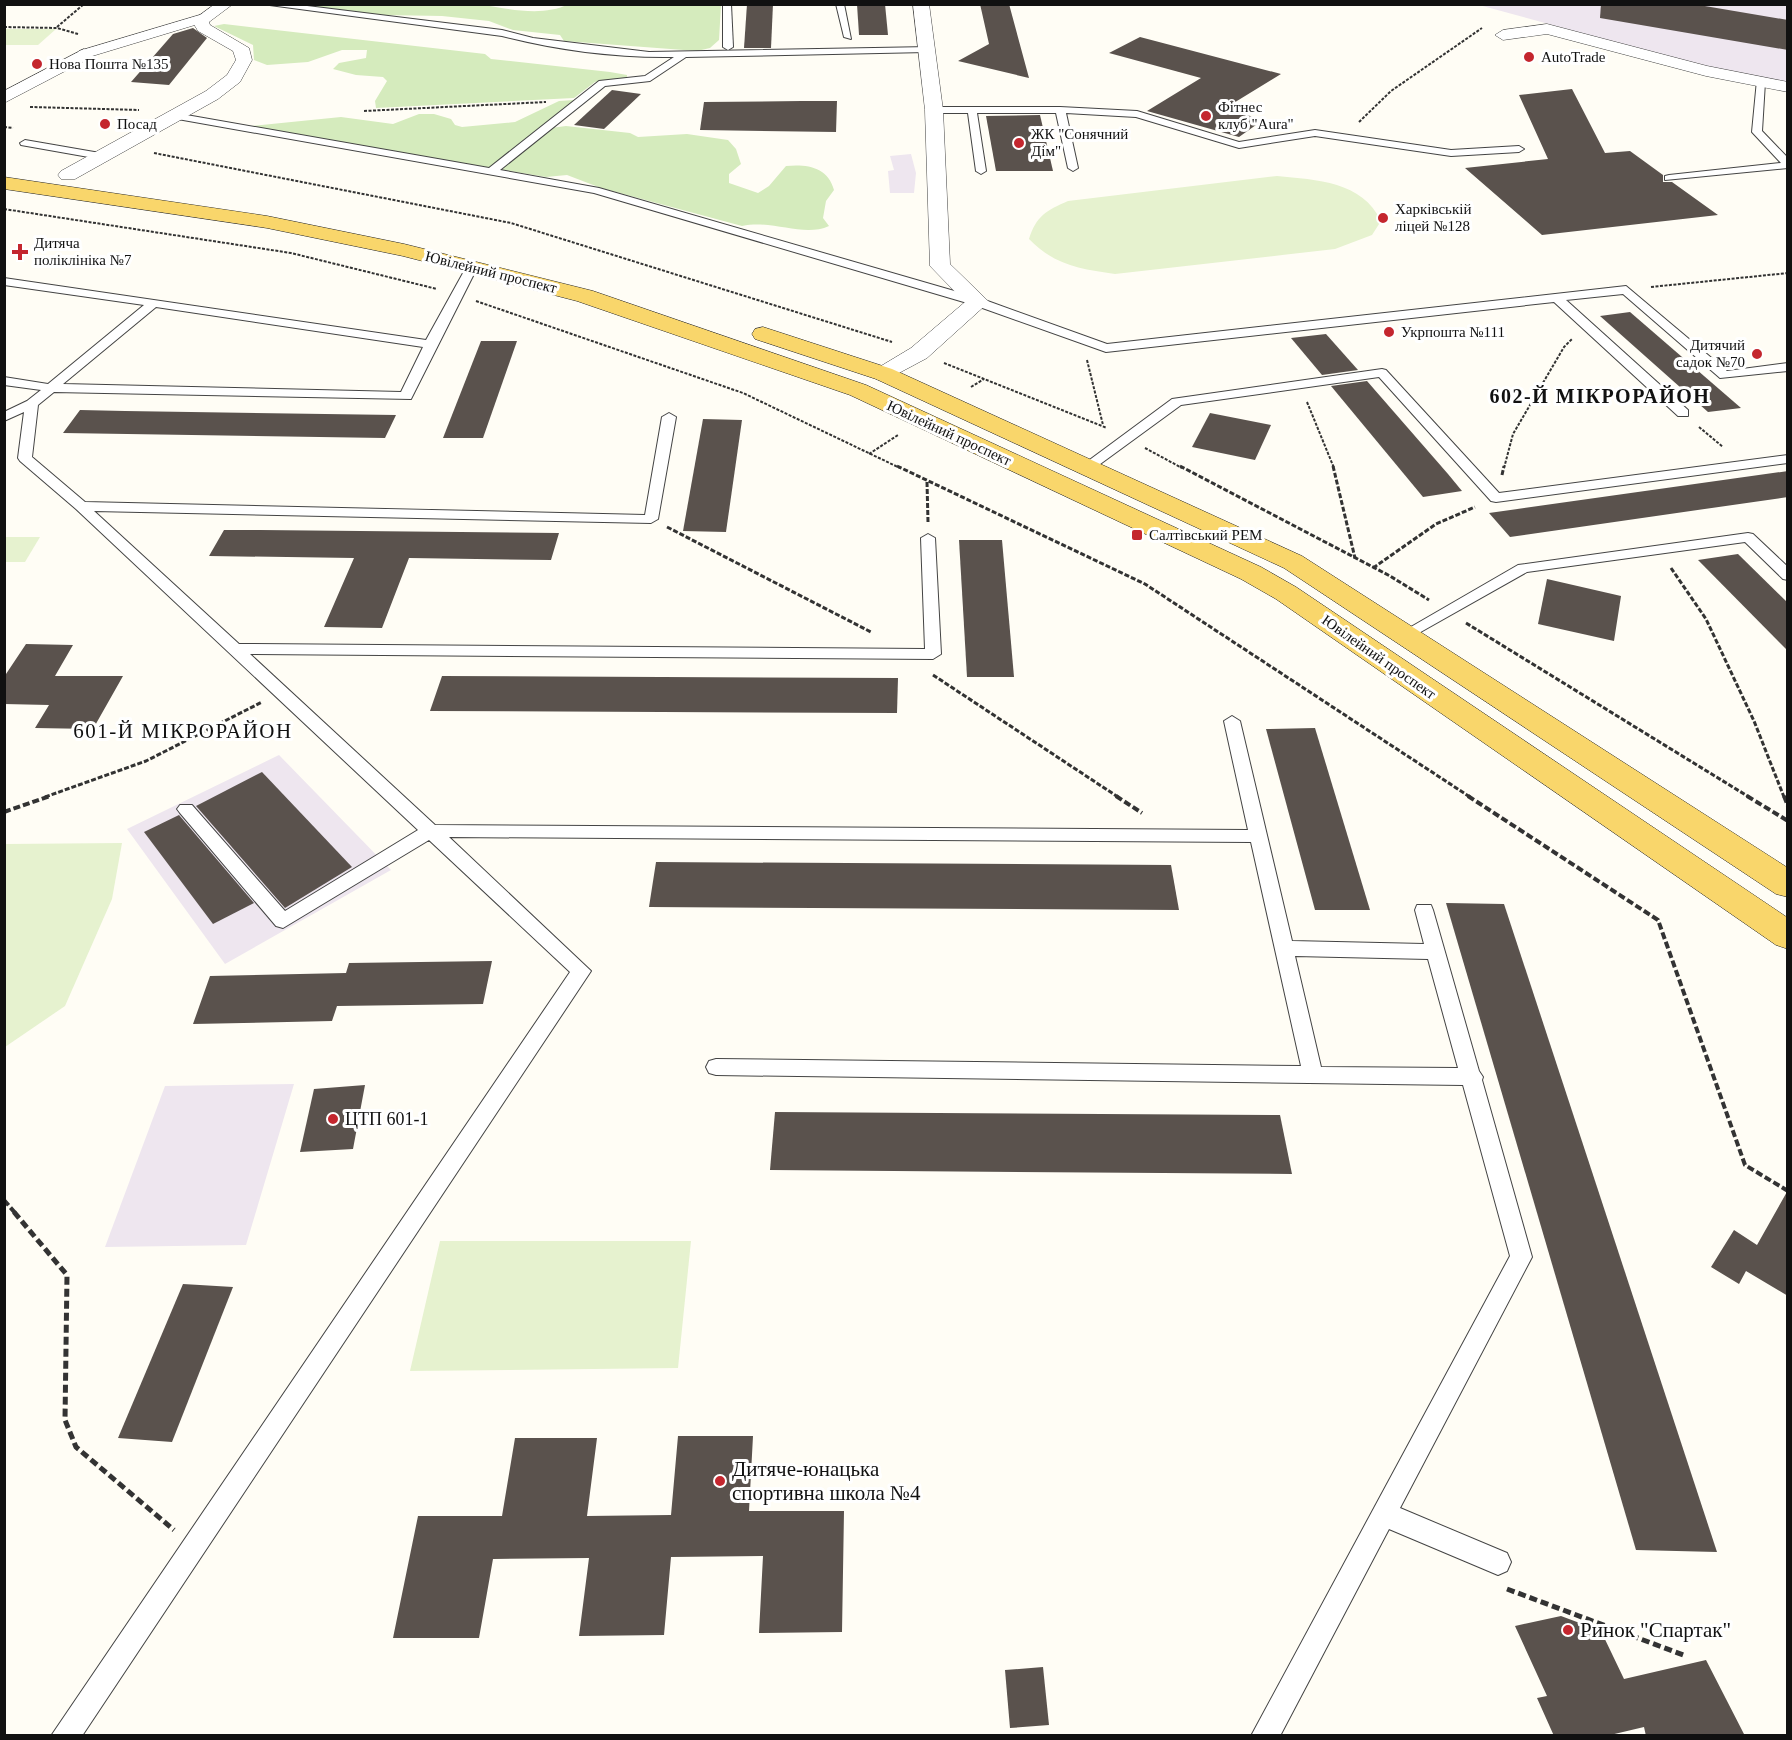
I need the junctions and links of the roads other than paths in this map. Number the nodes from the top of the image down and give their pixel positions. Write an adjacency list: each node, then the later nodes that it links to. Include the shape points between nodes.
1 (226, 4): 6 (street)
2 (266, 4): 12 (lane, via 502,33 533,41 649,56)
3 (727, 4): 9 (lane)
4 (840, 4): 8 (lane)
5 (921, 4): 10 (street)
6 (203, 18): 11 (street); 19 (street, via 200,21 204,28 241,48 244,60 224,88)
7 (1503, 35): 13 (street, via 1547,29)
8 (848, 37)
9 (728, 47)
10 (927, 49): 12 (lane); 16 (street)
11 (84, 54): 15 (street)
12 (683, 55): 26 (lane, via 647,79 602,83)
13 (1760, 82): 14 (street); 23 (lane, via 1757,132)
14 (1788, 87)
15 (4, 98)
16 (934, 110): 17 (lane); 34 (street, via 940,266)
17 (972, 110): 18 (lane); 27 (lane)
18 (1060, 110): 21 (lane, via 1137,114 1239,144 1315,133 1451,153); 25 (lane)
19 (175, 116): 22 (street); 26 (lane)
20 (25, 143): 22 (lane)
21 (1519, 149)
22 (100, 156): 28 (street)
23 (1788, 165): 29 (lane)
24 (4, 167): 28 (main road, Ювілейний проспект)
25 (1073, 168)
26 (492, 171): 34 (lane, via 595,190)
27 (981, 171)
28 (68, 175): 39 (main road, Ювілейний проспект, via 282,208 410,233 596,279)
29 (1669, 178)
30 (4, 183): 31 (main road, Ювілейний проспект, via 267,222)
31 (472, 266): 36 (lane); 39 (main road, Ювілейний проспект)
32 (4, 281): 35 (lane)
33 (1557, 297): 34 (lane, via 1106,348); 37 (lane, via 1626,290 1724,375); 42 (lane)
34 (978, 302): 39 (street, via 919,353)
35 (154, 303): 36 (lane); 40 (lane)
36 (430, 344): 40 (lane, via 406,396)
37 (1788, 367)
38 (4, 381): 40 (lane)
39 (871, 382): 46 (main road, Ювілейний проспект); 58 (main road, Ювілейний проспект, via 1286,593)
40 (50, 388): 41 (lane)
41 (32, 404): 43 (lane); 47 (lane, via 25,458)
42 (1683, 413)
43 (4, 417)
44 (669, 417): 47 (lane, via 651,519)
45 (1788, 459): 46 (lane, via 1496,498 1382,373 1177,402)
46 (1087, 467): 50 (main road, Ювілейний проспект, via 1293,562)
47 (81, 506): 51 (lane)
48 (928, 538): 51 (lane, via 933,654)
49 (1788, 576): 50 (lane, via 1748,537 1523,568)
50 (1405, 635): 56 (main road, Ювілейний проспект)
51 (235, 649): 54 (lane)
52 (1232, 722): 55 (lane)
53 (186, 809): 54 (lane, via 283,921)
54 (430, 831): 55 (lane); 66 (lane, via 581,971)
55 (1258, 836): 59 (lane)
56 (1788, 885)
57 (1424, 910): 60 (lane)
58 (1788, 936)
59 (1284, 948): 60 (lane); 62 (lane)
60 (1436, 952): 63 (lane)
61 (716, 1067): 62 (lane)
62 (1313, 1075): 63 (lane)
63 (1473, 1077): 64 (lane, via 1521,1257)
64 (1384, 1514): 65 (lane); 67 (lane)
65 (1500, 1574)
66 (65, 1736)
67 (1265, 1736)

